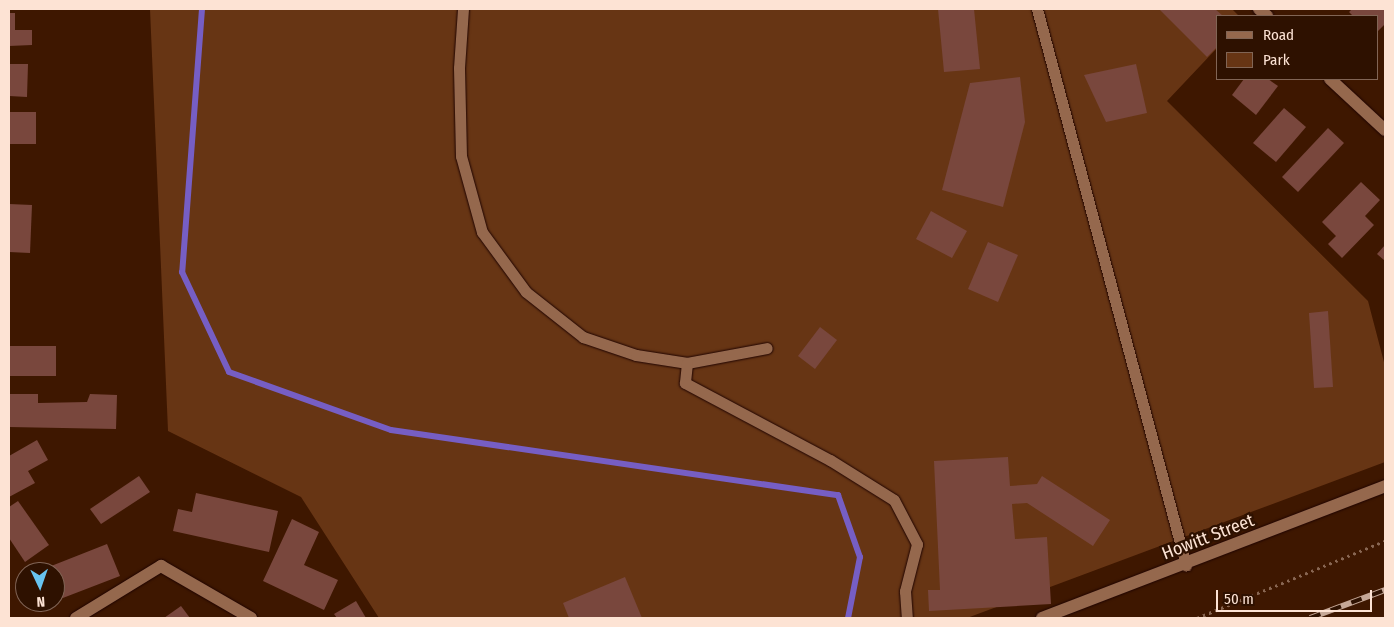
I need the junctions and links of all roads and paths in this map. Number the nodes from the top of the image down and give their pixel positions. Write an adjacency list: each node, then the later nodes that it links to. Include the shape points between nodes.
1 (463, 9): 6 (lane, via 459,68 461,156 482,232 526,292 583,338 636,355)
2 (1037, 9): 11 (lane)
3 (1331, 80): 4 (street)
4 (1385, 130)
5 (767, 348): 6 (lane)
6 (687, 363): 14 (lane, via 685,383 830,460 894,500 917,544 904,591)
7 (1385, 486): 9 (street, Howitt Street)
8 (1385, 490): 9 (street)
9 (1350, 500): 11 (street, Howitt Street)
10 (1385, 541): 16 (path)
11 (1186, 565): 15 (street, Howitt Street)
12 (76, 618): 13 (street, via 161,566)
13 (251, 618)
14 (907, 618)
15 (1042, 618)
16 (1197, 618)

